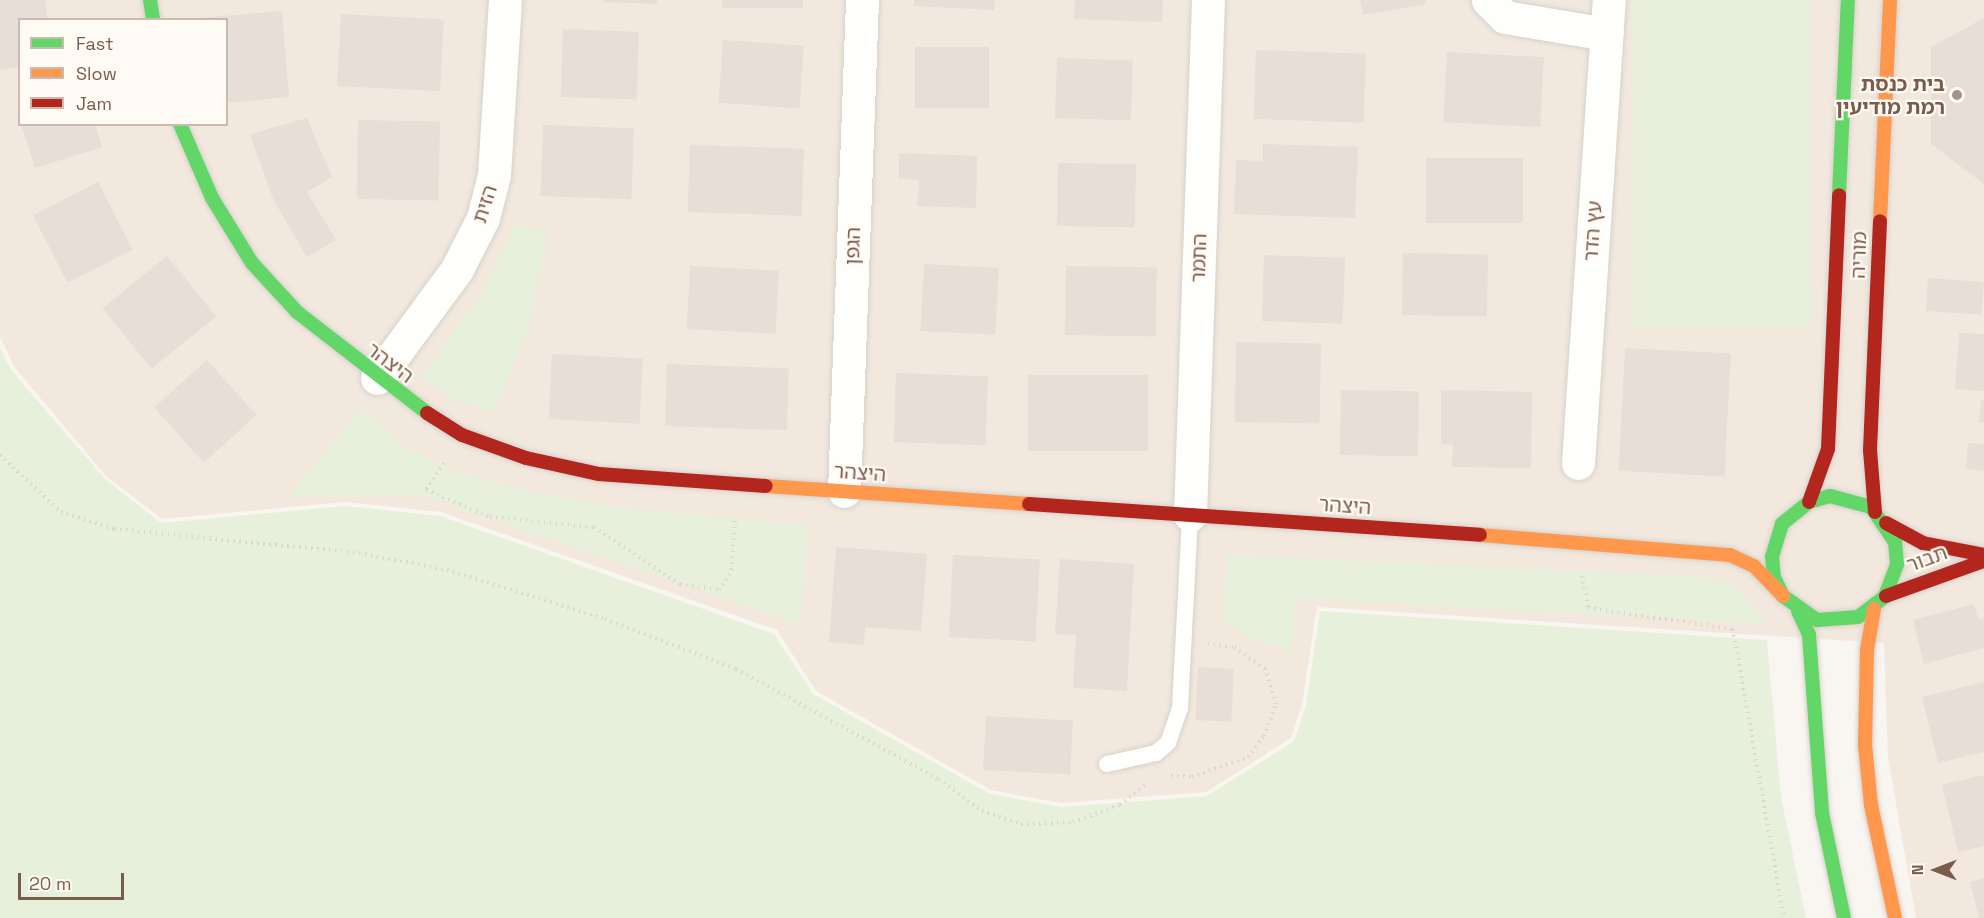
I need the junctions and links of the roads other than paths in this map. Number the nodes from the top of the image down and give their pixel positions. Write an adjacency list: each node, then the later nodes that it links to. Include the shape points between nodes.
1 (150, 0): 9 (street)
2 (505, 0): 12 (street, הזית, via 495,174 483,218 458,269)
3 (862, 0): 14 (street, הגפן)
4 (1208, 0): 18 (street, התמר)
5 (1488, 0): 10 (street, via 1505,17)
6 (1609, 0): 10 (street, עץ הדר)
7 (1848, 0): 15 (street, מוריה, via 1828,449)
8 (1890, 0): 17 (street, מוריה, via 1870,450)
9 (153, 18)
10 (1607, 34): 13 (street, עץ הדר)
11 (181, 126): 12 (street, היצהר, via 212,198 252,263 297,312)
12 (377, 378): 14 (street, היצהר, via 462,435 526,458 599,474)
13 (1578, 463)
14 (844, 492): 18 (street, היצהר)
15 (1809, 501): 16 (street); 17 (street, via 1830,496 1851,498)
16 (1794, 511): 20 (street); 25 (street, via 1775,539 1772,556)
17 (1875, 512): 19 (street)
18 (1190, 515): 22 (street, היצהר); 29 (lane, via 1180,708 1168,743 1156,753)
19 (1886, 523): 23 (street, תבור, via 1923,543); 26 (street, via 1895,542 1897,564)
20 (1762, 532)
21 (1737, 543): 22 (street, היצהר)
22 (1689, 549): 25 (street, היצהר, via 1730,555 1754,566)
23 (1984, 555)
24 (1984, 561): 26 (street, תבור, via 1934,575)
25 (1783, 596): 28 (street)
26 (1885, 596): 27 (street)
27 (1874, 609): 28 (street, via 1838,622); 31 (street, via 1867,650 1865,745 1871,805)
28 (1798, 611): 30 (street, via 1809,635 1822,813)
29 (1107, 764)
30 (1844, 918)
31 (1895, 918)

